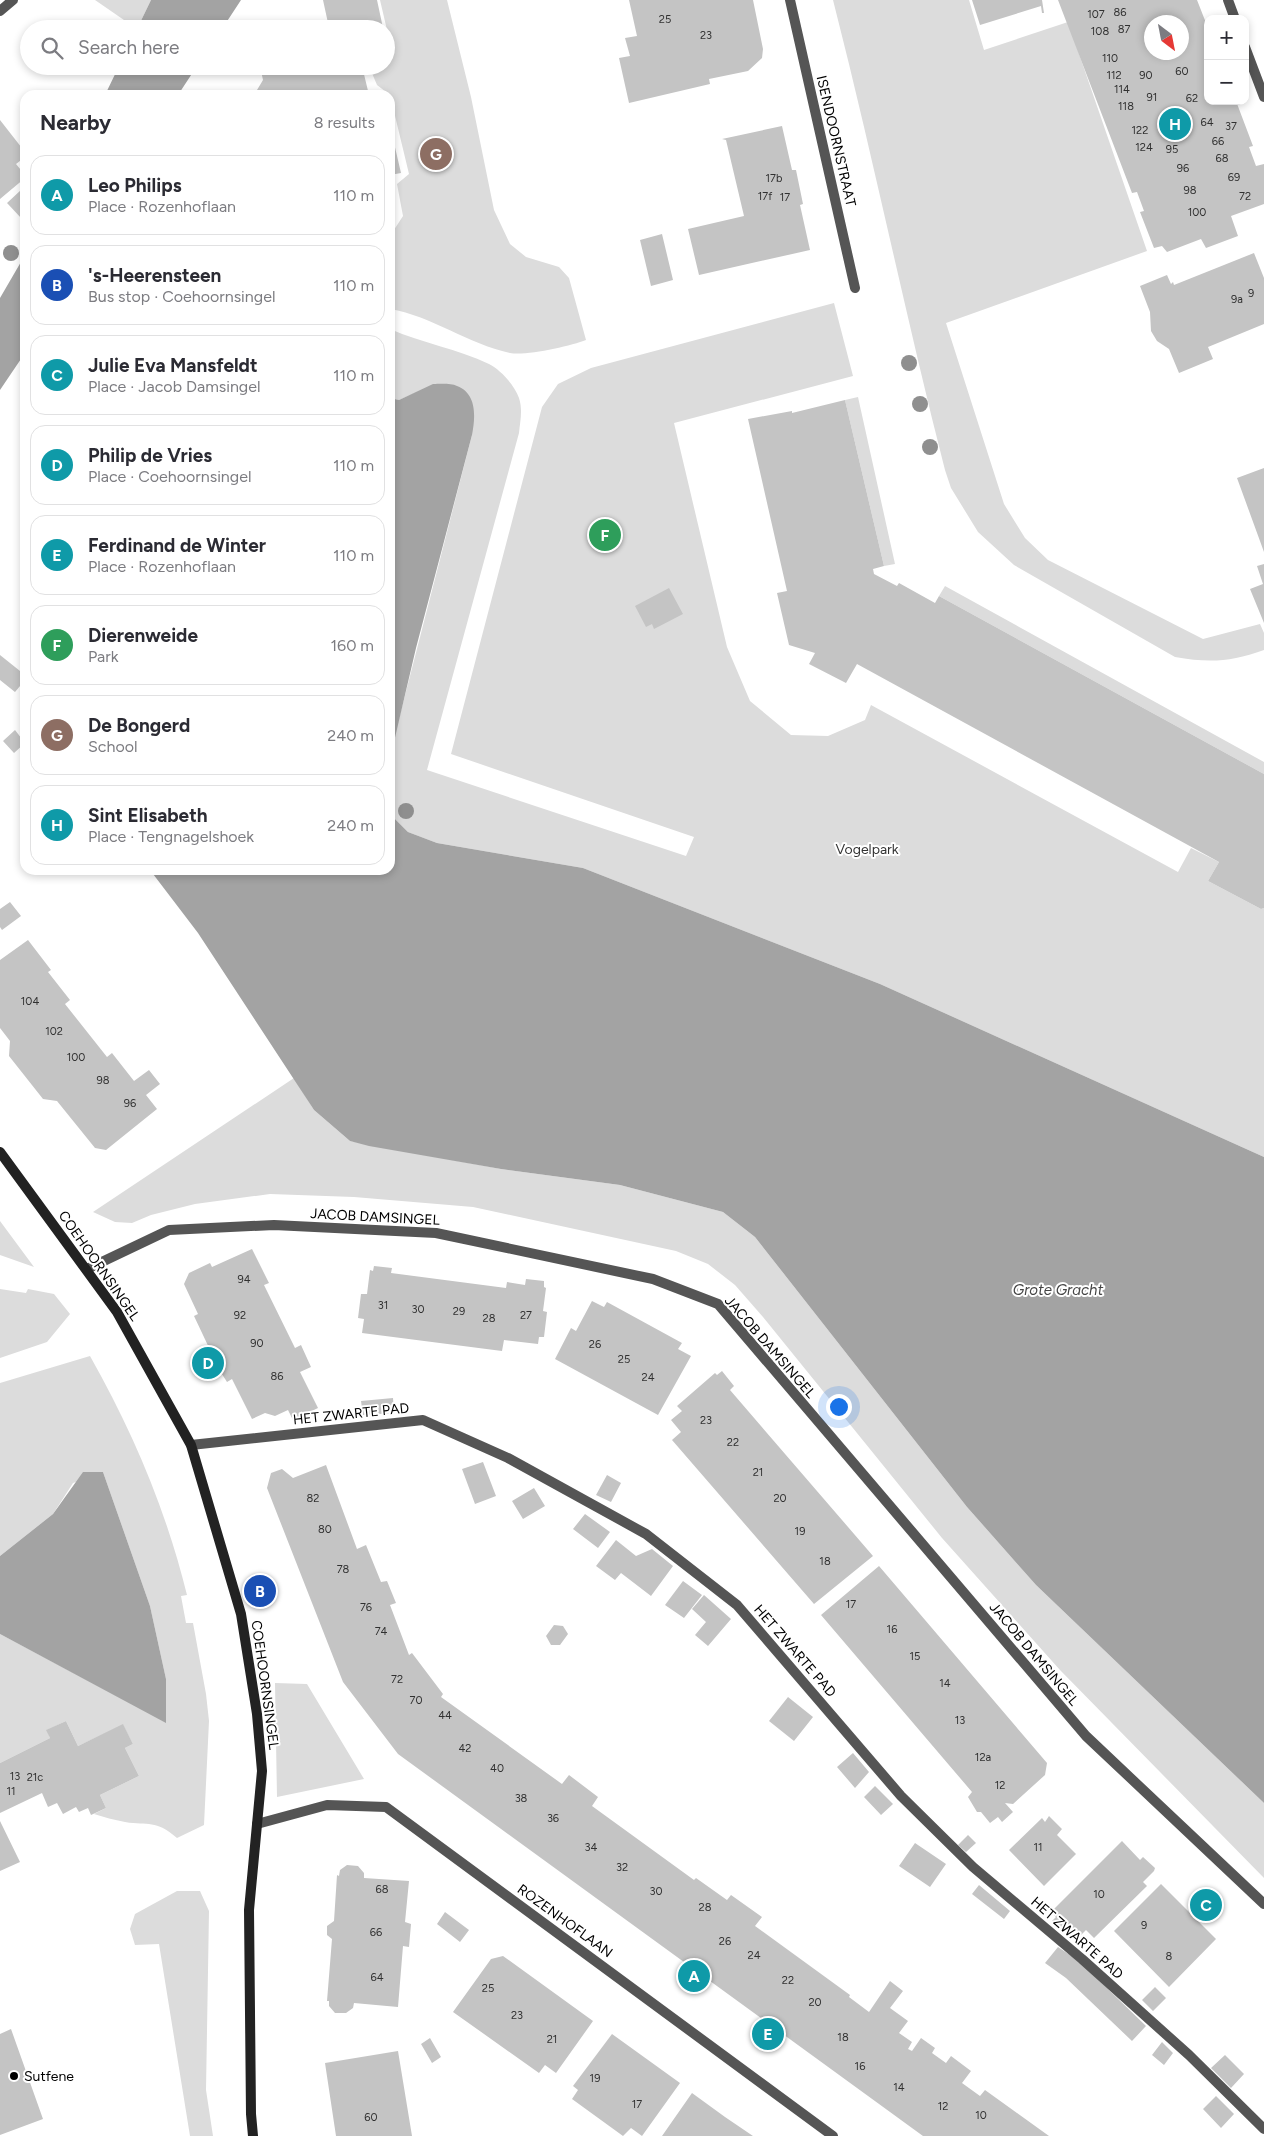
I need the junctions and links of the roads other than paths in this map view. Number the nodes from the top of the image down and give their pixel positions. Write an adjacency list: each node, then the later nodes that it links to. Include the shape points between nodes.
1 (13, 0): 4 (street)
2 (790, 0): 8 (street, ISENDOORNSTRAAT)
3 (1228, 0): 5 (street)
4 (0, 12)
5 (1234, 15)
6 (1249, 58): 7 (street)
7 (1264, 97)
8 (855, 288)
9 (0, 1152): 10 (street, COEHOORNSINGEL)
10 (87, 1269): 11 (street, COEHOORNSINGEL, via 117,1312); 13 (street, JACOB DAMSINGEL, via 169,1230 274,1225 436,1233 653,1279 718,1304 1086,1736)
11 (191, 1445): 12 (street, COEHOORNSINGEL, via 241,1614 257,1714 262,1771); 14 (street, HET ZWARTE PAD, via 423,1420 508,1458 646,1534 737,1605 901,1796 972,1867 1082,1959)
12 (257, 1824): 15 (street, COEHOORNSINGEL, via 249,1910 250,2114); 16 (street, ROZENHOFLAAN, via 327,1805 386,1807)
13 (1264, 1904)
14 (1264, 2129)
15 (253, 2136)
16 (833, 2136)

